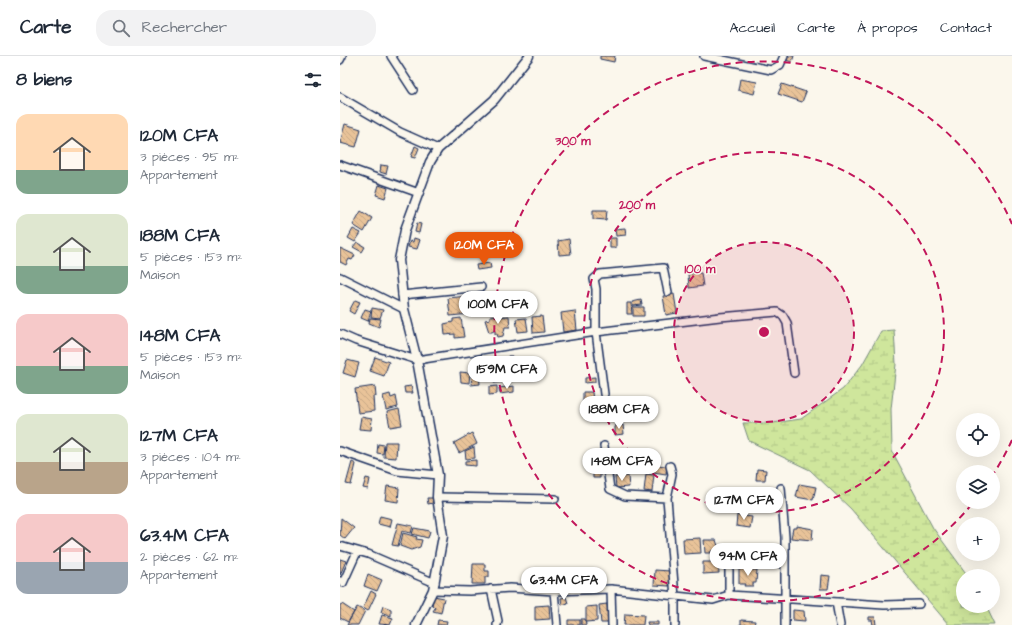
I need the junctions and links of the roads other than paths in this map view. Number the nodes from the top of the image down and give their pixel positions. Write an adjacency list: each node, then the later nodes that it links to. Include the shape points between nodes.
1 (342, 56): 6 (street)
2 (391, 56): 7 (street)
3 (529, 56): 9 (street, via 494,100)
4 (704, 56): 5 (street, via 771,70 780,65)
5 (784, 56)
6 (340, 60)
7 (413, 90)
8 (340, 98): 9 (street, via 400,132)
9 (438, 149): 11 (street, via 430,162)
10 (340, 165): 11 (street)
11 (419, 193): 15 (street, via 405,230 398,260)
12 (340, 277): 16 (street)
13 (481, 287): 15 (street)
14 (668, 292): 17 (street, via 663,268 600,274 594,279)
15 (402, 295): 16 (street)
16 (404, 309): 19 (street)
17 (596, 332): 19 (street); 20 (street, via 777,312 787,323); 21 (street)
18 (340, 334): 19 (street)
19 (417, 360): 25 (street)
20 (794, 373)
21 (604, 394)
22 (604, 446): 28 (street, via 610,489 625,496)
23 (340, 451): 25 (street, via 397,471)
24 (670, 466): 28 (street, via 672,474)
25 (438, 475): 27 (street)
26 (781, 488): 40 (street, via 785,537)
27 (437, 497): 29 (street); 34 (street, via 443,536)
28 (667, 498): 39 (street)
29 (555, 499)
30 (340, 546): 32 (street)
31 (728, 549): 38 (street)
32 (357, 552): 33 (street, via 344,583); 34 (street, via 368,554)
33 (340, 582)
34 (434, 586): 35 (street); 43 (street)
35 (491, 589): 37 (street, via 528,588); 44 (street)
36 (611, 589): 37 (street); 39 (street); 46 (street)
37 (554, 591): 45 (street)
38 (729, 595): 39 (street, via 713,600); 40 (street)
39 (675, 597): 47 (street)
40 (784, 598): 41 (street); 48 (street)
41 (836, 602): 42 (street); 49 (street)
42 (919, 604)
43 (416, 625)
44 (497, 625)
45 (557, 625)
46 (612, 625)
47 (675, 625)
48 (785, 625)
49 (840, 625)

